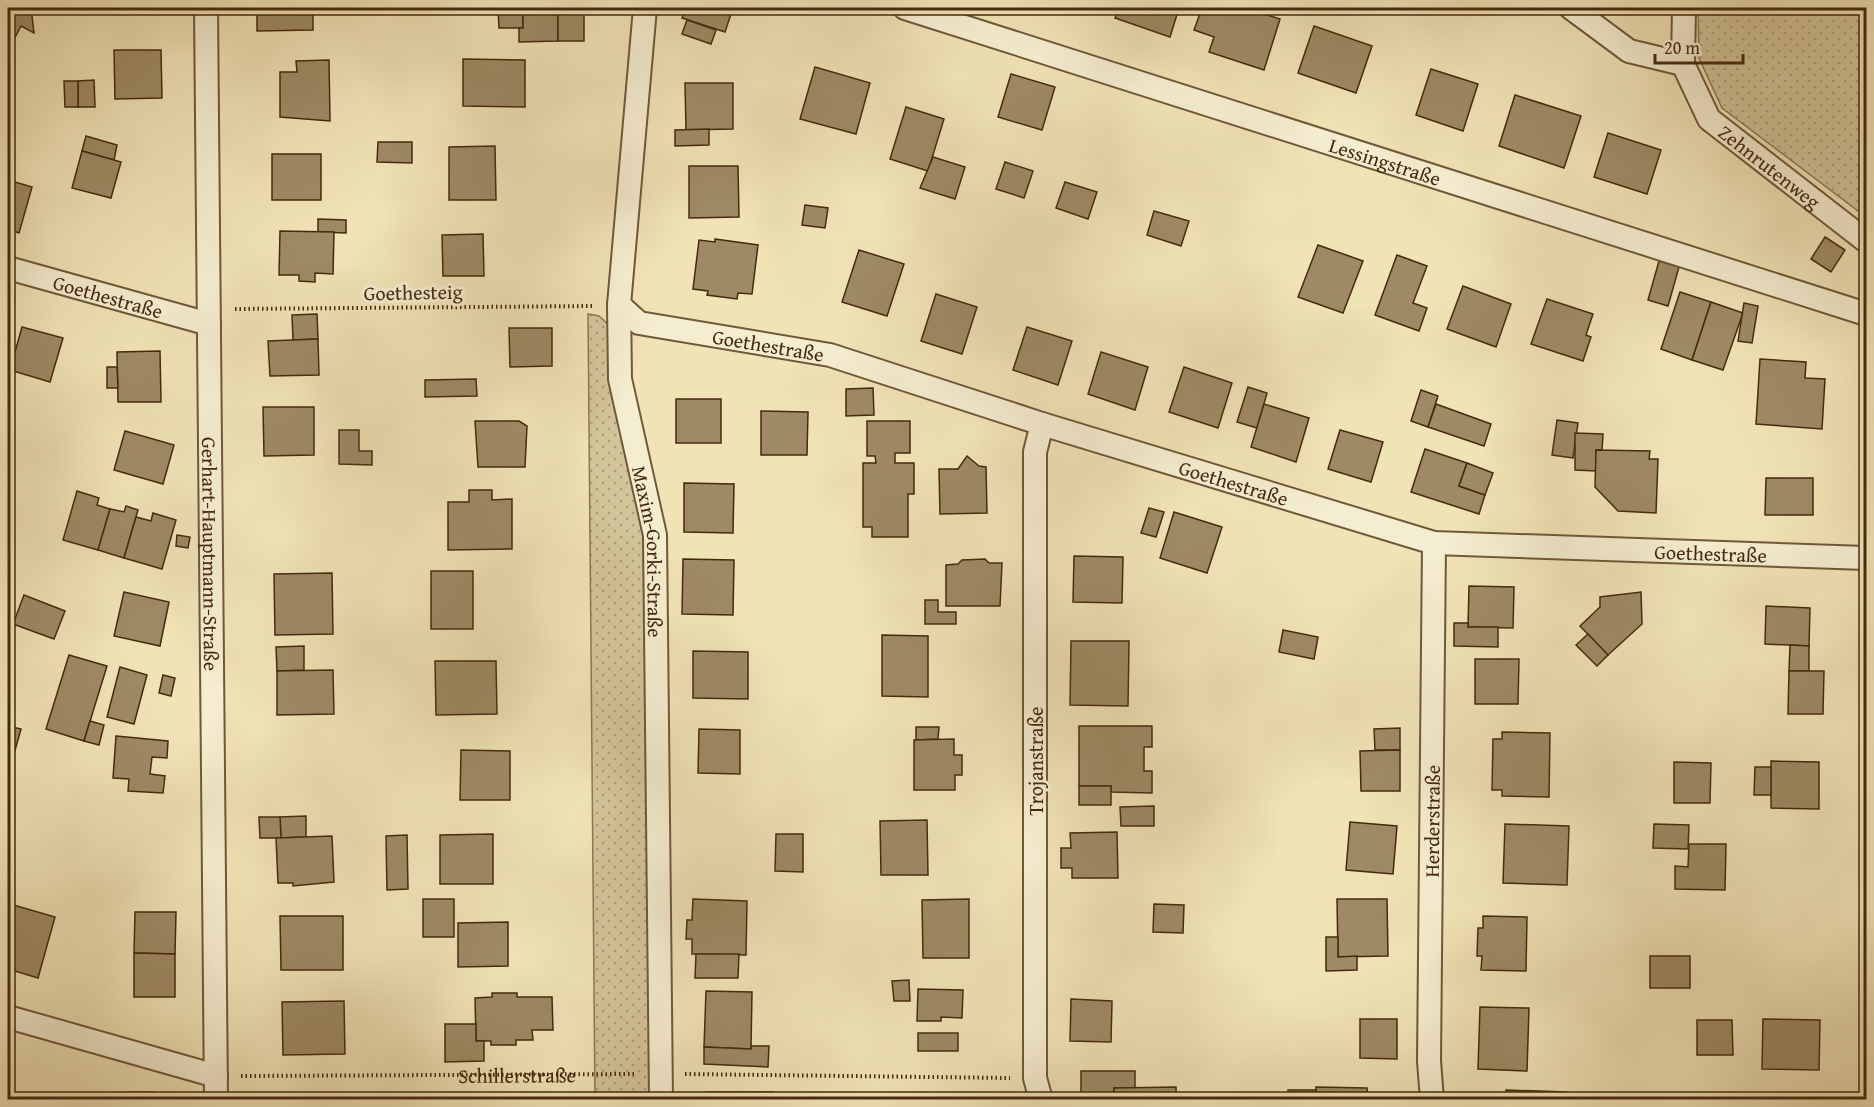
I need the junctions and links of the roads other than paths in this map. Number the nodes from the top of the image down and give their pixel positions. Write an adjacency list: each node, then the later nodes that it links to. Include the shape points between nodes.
1 (206, 8): 11 (street, Gerhart-Hauptmann-Straße)
2 (645, 8): 9 (street, Maxim-Gorki-Straße)
3 (905, 8): 10 (street, Lessingstraße)
4 (1571, 8): 6 (street, via 1629,51)
5 (1684, 8): 6 (street, Zehnrutenweg)
6 (1683, 64): 7 (street, Zehnrutenweg, via 1709,119)
7 (1866, 241)
8 (8, 268): 11 (street, Goethestraße)
9 (619, 305): 12 (street, Goethestraße, via 639,322 830,355); 18 (street, Maxim-Gorki-Straße, via 620,379 655,535)
10 (1866, 314)
11 (209, 317): 16 (street, Gerhart-Hauptmann-Straße)
12 (1042, 424): 13 (street, Goethestraße); 19 (street, Trojanstraße, via 1035,452 1035,1078)
13 (1434, 543): 14 (street, Goethestraße); 20 (street, Herderstraße, via 1429,1062)
14 (1866, 558)
15 (8, 1017): 16 (street)
16 (216, 1076): 17 (street, Gerhart-Hauptmann-Straße)
17 (216, 1100)
18 (661, 1100)
19 (1041, 1100)
20 (1432, 1100)

